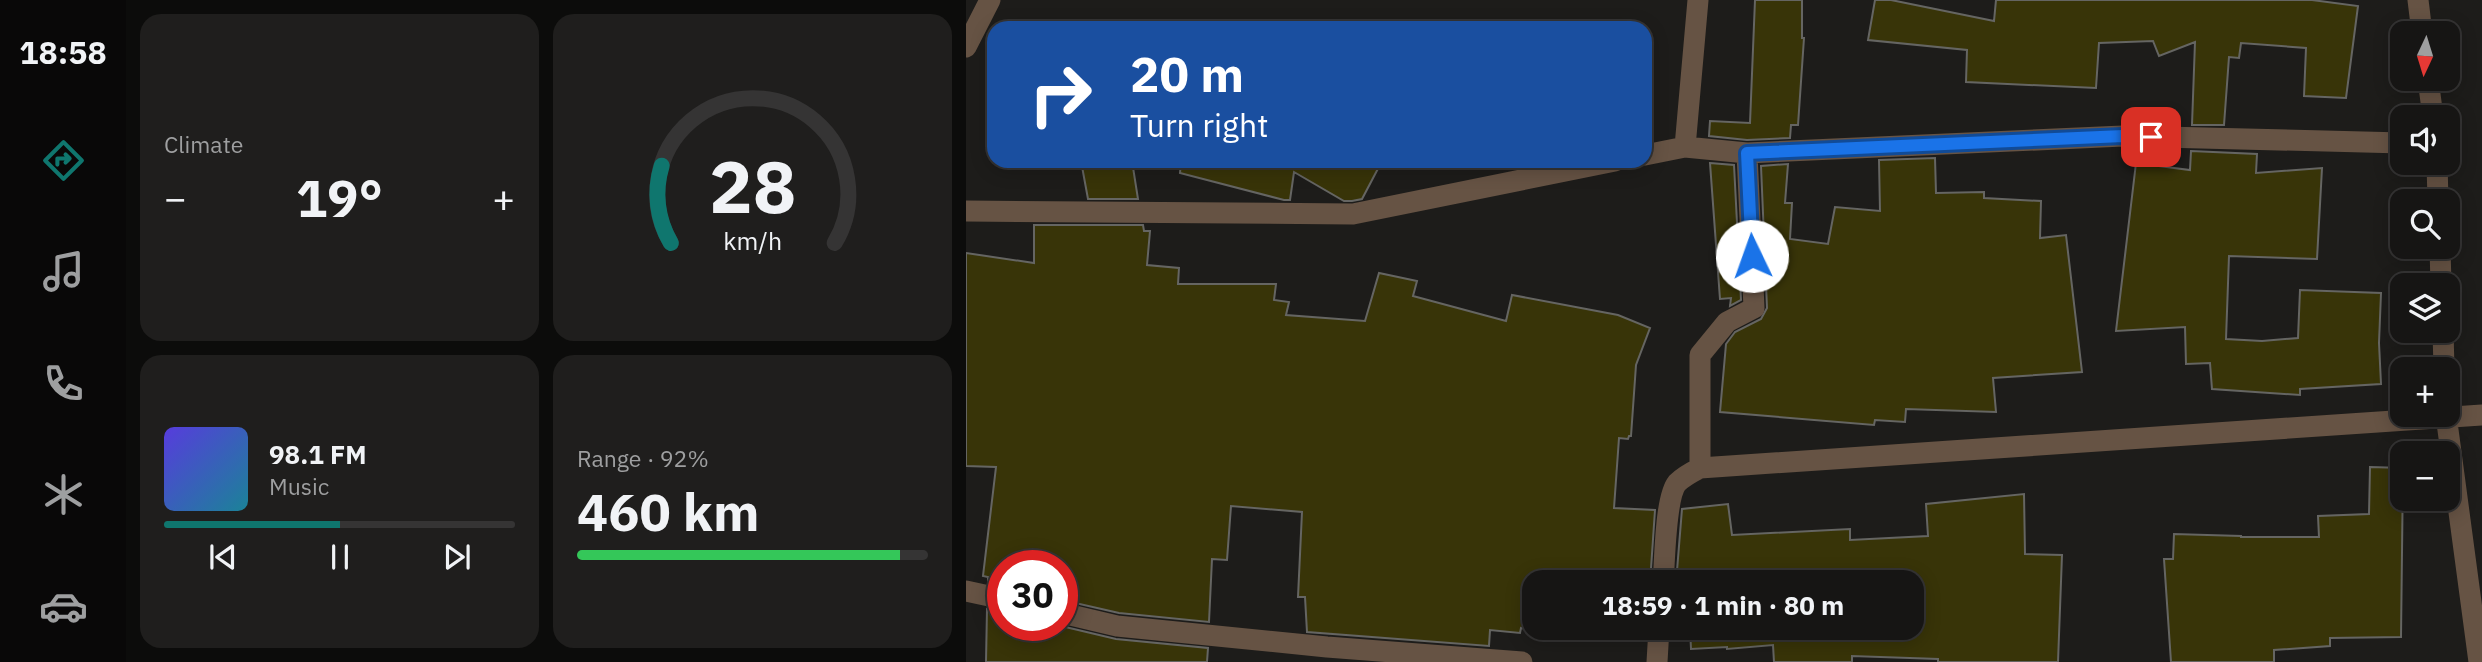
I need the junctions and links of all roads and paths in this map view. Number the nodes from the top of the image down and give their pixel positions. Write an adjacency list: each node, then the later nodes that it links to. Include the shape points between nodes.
1 (990, 0): 5 (street)
2 (1698, 0): 7 (street)
3 (2418, 0): 4 (street)
4 (2421, 21)
5 (967, 44)
6 (2390, 144): 8 (street, via 2123,136)
7 (1685, 147): 8 (street); 9 (street)
8 (1747, 153): 16 (street, via 1754,308 1727,322 1700,355)
9 (1652, 154)
10 (1580, 168): 11 (street, via 1353,214)
11 (966, 211)
12 (2482, 415): 13 (street)
13 (2460, 416)
14 (2390, 420): 16 (street)
15 (2447, 427): 24 (street)
16 (1700, 468): 17 (street, via 1675,486)
17 (1664, 570)
18 (966, 591): 19 (street)
19 (987, 596)
20 (1078, 617): 22 (street, via 1117,626)
21 (1658, 640): 23 (street)
22 (1522, 662)
23 (1657, 662)
24 (2479, 662)

